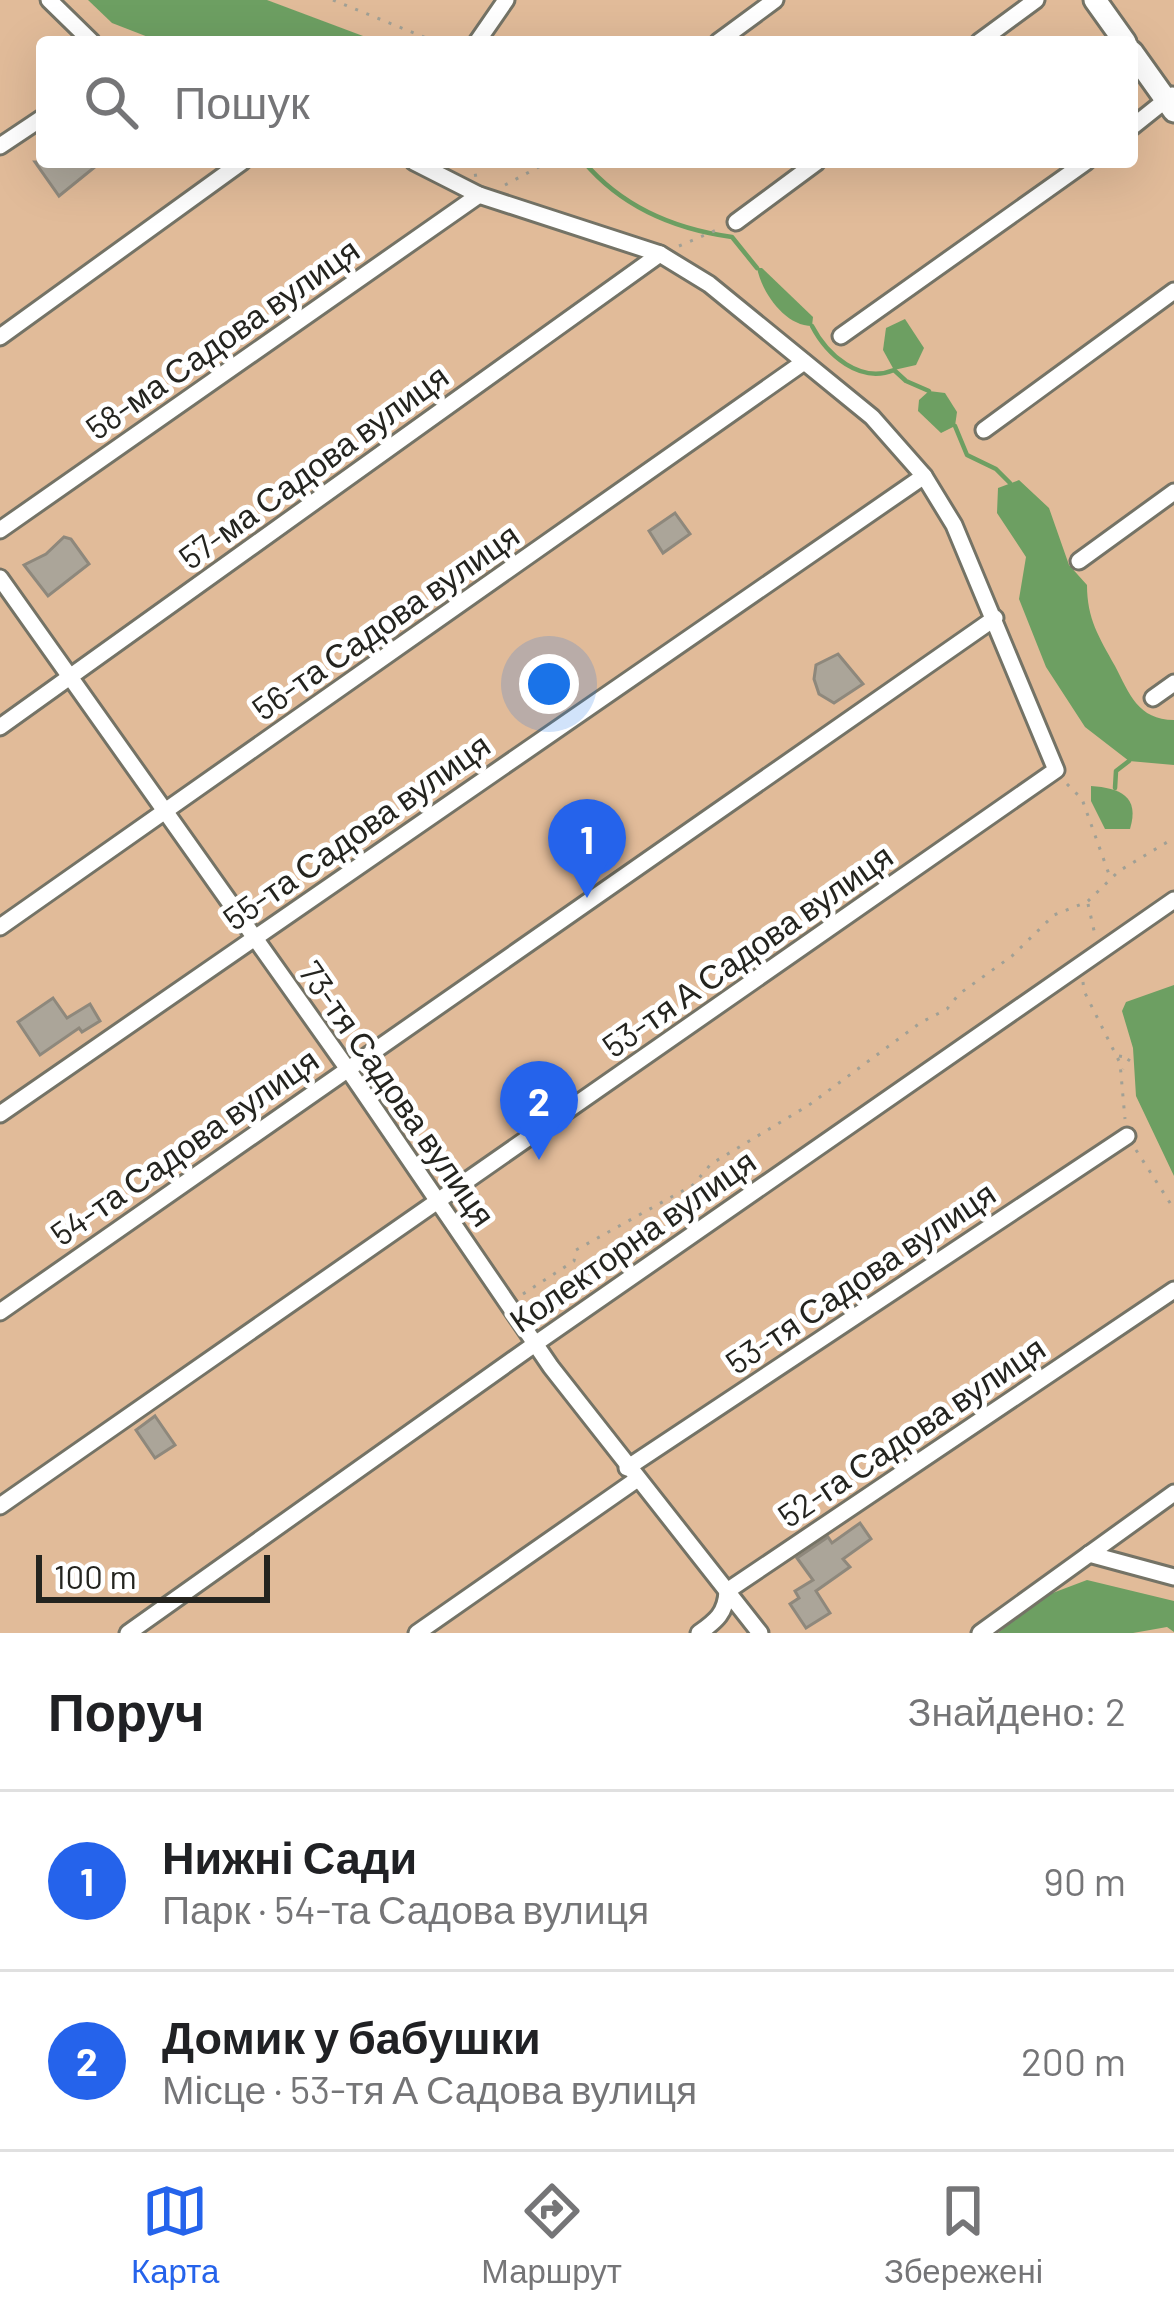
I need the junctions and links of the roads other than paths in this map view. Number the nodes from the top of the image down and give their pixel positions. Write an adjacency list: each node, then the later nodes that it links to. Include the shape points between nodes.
1 (49, 0): 6 (street)
2 (506, 0): 7 (street)
3 (775, 0): 8 (street)
4 (1036, 0): 9 (street)
5 (1096, 0): 10 (street)
6 (86, 36)
7 (481, 36)
8 (726, 36)
9 (987, 36)
10 (1121, 36)
11 (1138, 60): 12 (street)
12 (1171, 102): 14 (street)
13 (36, 122): 15 (street)
14 (1138, 123)
15 (0, 146)
16 (234, 168): 25 (street)
17 (425, 168): 20 (street)
18 (809, 168): 21 (street)
19 (1078, 168): 24 (street)
20 (478, 196): 22 (street); 30 (street, 58-ма Садова вулиця)
21 (730, 224)
22 (660, 254): 26 (street); 34 (street, 57-ма Садова вулиця)
23 (1174, 292): 27 (street)
24 (841, 335)
25 (0, 337)
26 (804, 362): 28 (street, via 872,417); 38 (street, 56-та Садова вулиця)
27 (984, 430)
28 (924, 476): 33 (street); 41 (street, 55-та Садова вулиця)
29 (1174, 493): 31 (street)
30 (0, 530)
31 (1079, 561)
32 (0, 578): 34 (street, 73-тя Садова вулиця)
33 (995, 619): 42 (street, 54-та Садова вулиця); 45 (street, 53-тя А Садова вулиця, via 1055,772)
34 (71, 677): 37 (street, 57-ма Садова вулиця); 38 (street, 73-тя Садова вулиця)
35 (1174, 683): 36 (street)
36 (1153, 698)
37 (0, 727)
38 (165, 813): 40 (street, 56-та Садова вулиця); 41 (street, 73-тя Садова вулиця)
39 (1174, 900): 48 (street, Колекторна вулиця)
40 (0, 927)
41 (253, 938): 42 (street, 73-тя Садова вулиця); 43 (street, 55-та Садова вулиця)
42 (347, 1068): 45 (street, 73-тя Садова вулиця); 47 (street, 54-та Садова вулиця)
43 (0, 1114)
44 (1127, 1136): 49 (street, 53-тя Садова вулиця)
45 (437, 1203): 48 (street, 73-тя Садова вулиця); 51 (street, 53-тя А Садова вулиця)
46 (1174, 1290): 54 (street, 52-га Садова вулиця)
47 (0, 1312)
48 (535, 1344): 49 (street, 73-тя Садова вулиця); 55 (street, Колекторна вулиця)
49 (632, 1474): 54 (street, 73-тя Садова вулиця); 56 (street, 53-тя Садова вулиця)
50 (1174, 1493): 52 (street)
51 (0, 1506)
52 (1089, 1553): 53 (street); 59 (street)
53 (1174, 1577)
54 (727, 1591): 57 (street, 52-га Садова вулиця, via 718,1619); 58 (street, 73-тя Садова вулиця)
55 (128, 1633)
56 (417, 1633)
57 (699, 1633)
58 (760, 1633)
59 (980, 1633)

